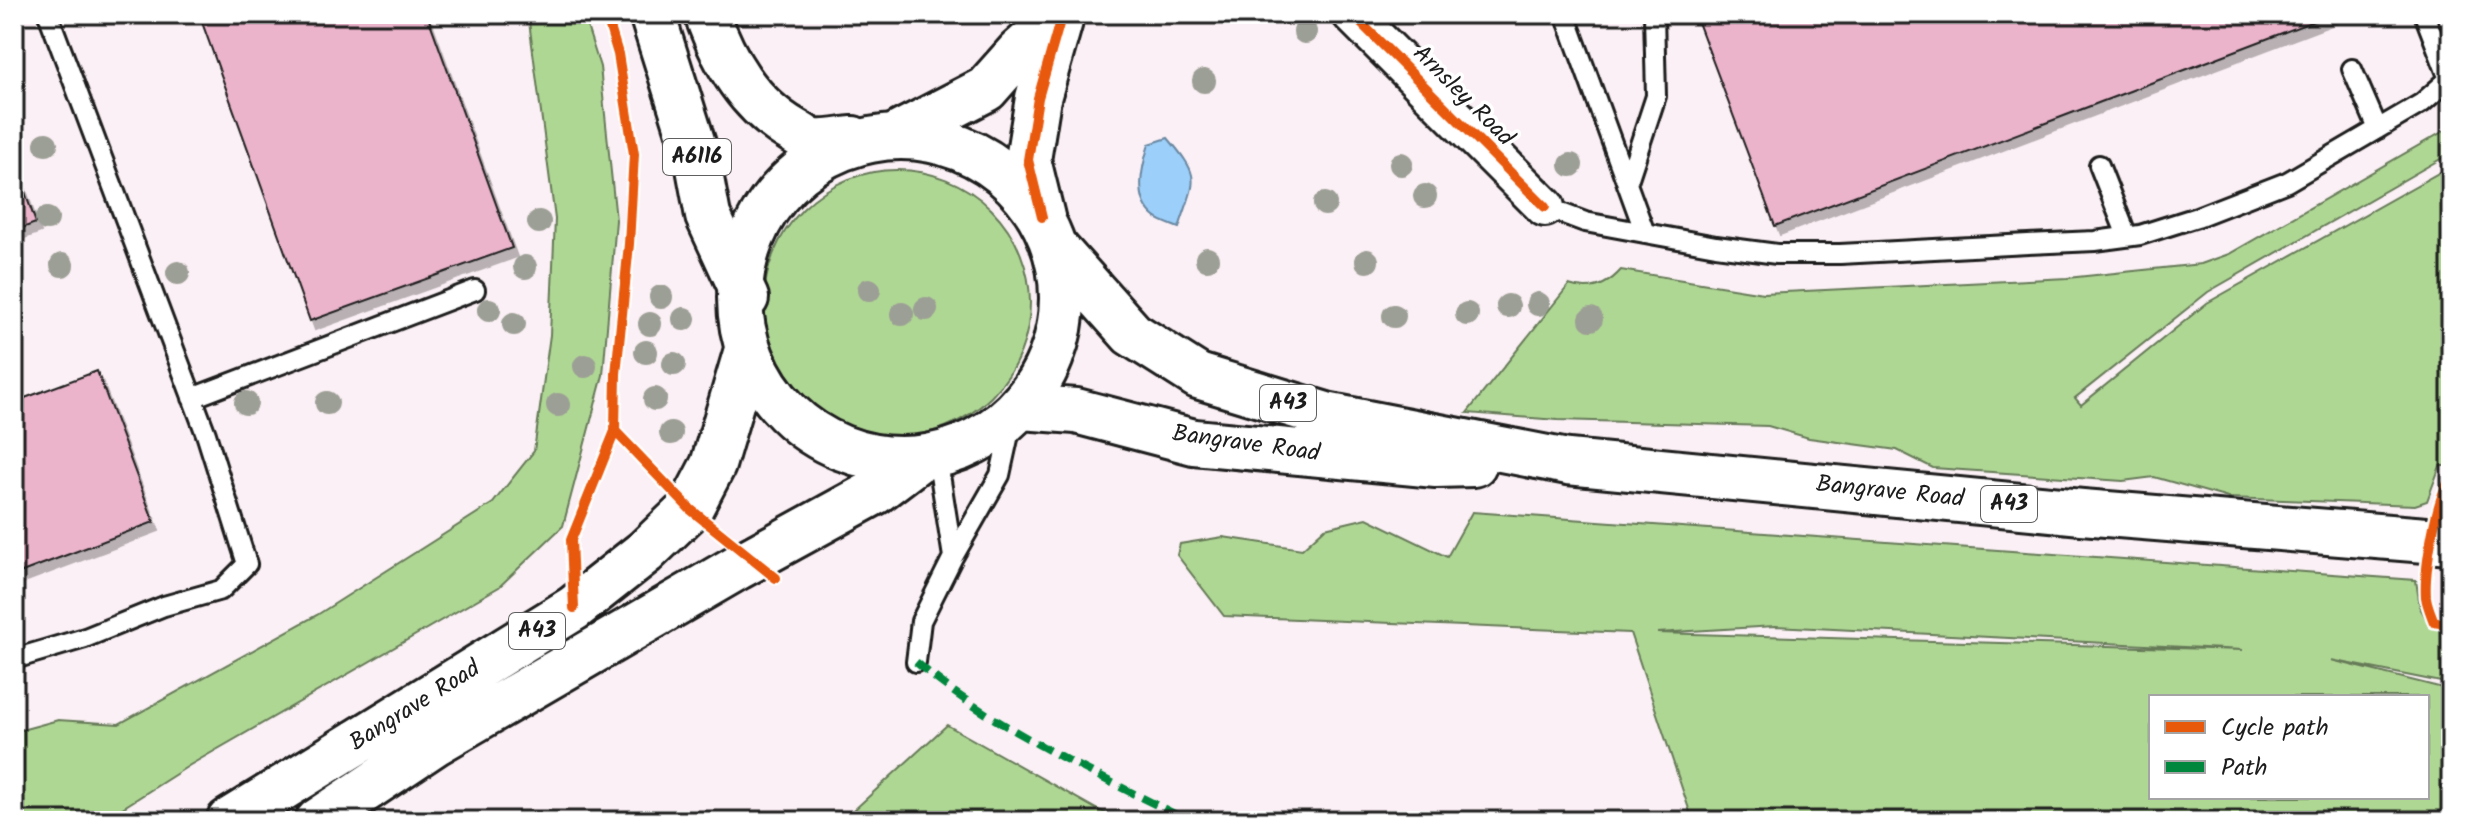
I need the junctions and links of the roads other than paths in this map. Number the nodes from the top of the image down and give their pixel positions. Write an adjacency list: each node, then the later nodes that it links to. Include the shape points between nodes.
1 (48, 14): 22 (lane)
2 (652, 14): 20 (main road, A6116, via 697,157 708,216)
3 (707, 14): 12 (main road, via 738,81 760,105 813,142)
4 (1062, 14): 11 (main road, via 986,89); 16 (main road, via 1038,98 1028,160)
5 (1352, 14): 15 (street, Arnsley Road)
6 (1565, 14): 14 (lane)
7 (1654, 14): 14 (lane, via 1656,96)
8 (2424, 14): 10 (lane, via 2449,79 2422,103)
9 (2352, 69): 10 (lane)
10 (2378, 129): 18 (lane, via 2287,182 2197,217)
11 (901, 133): 12 (main road, A43); 16 (main road, A43, via 943,139 982,156 1016,183)
12 (853, 139): 20 (main road, A43, via 809,163 774,199 751,246)
13 (2099, 165): 18 (lane)
14 (1627, 184): 17 (lane)
15 (1545, 207): 17 (lane, via 1585,222)
16 (1049, 233): 23 (main road, A43, via 1063,305 1051,360); 25 (main road, Bangrave Road / A43, via 1132,334 1198,376 1326,415)
17 (1645, 233): 18 (lane, via 1777,254)
18 (2127, 236)
19 (475, 290): 22 (lane)
20 (746, 298): 21 (main road, A43)
21 (746, 353): 24 (main road, A43, via 770,401 809,436 858,455); 30 (main road, Bangrave Road / A43, via 713,465 690,509 574,608)
22 (192, 398): 28 (lane, via 247,564 221,590)
23 (1017, 412): 24 (main road, A43, via 984,436); 25 (main road, Bangrave Road / A43, via 1076,411 1194,442 1278,451 1436,465); 27 (lane, via 1000,475)
24 (928, 457): 27 (lane); 31 (main road, Bangrave Road / A43)
25 (1568, 462): 26 (main road, Bangrave Road / A43)
26 (2451, 542)
27 (953, 557): 29 (lane, via 921,621)
28 (14, 659)
29 (916, 662)
30 (411, 708): 31 (main road); 32 (main road, Bangrave Road / A43)
31 (435, 743): 33 (main road, Bangrave Road / A43)
32 (229, 821)
33 (318, 821)

